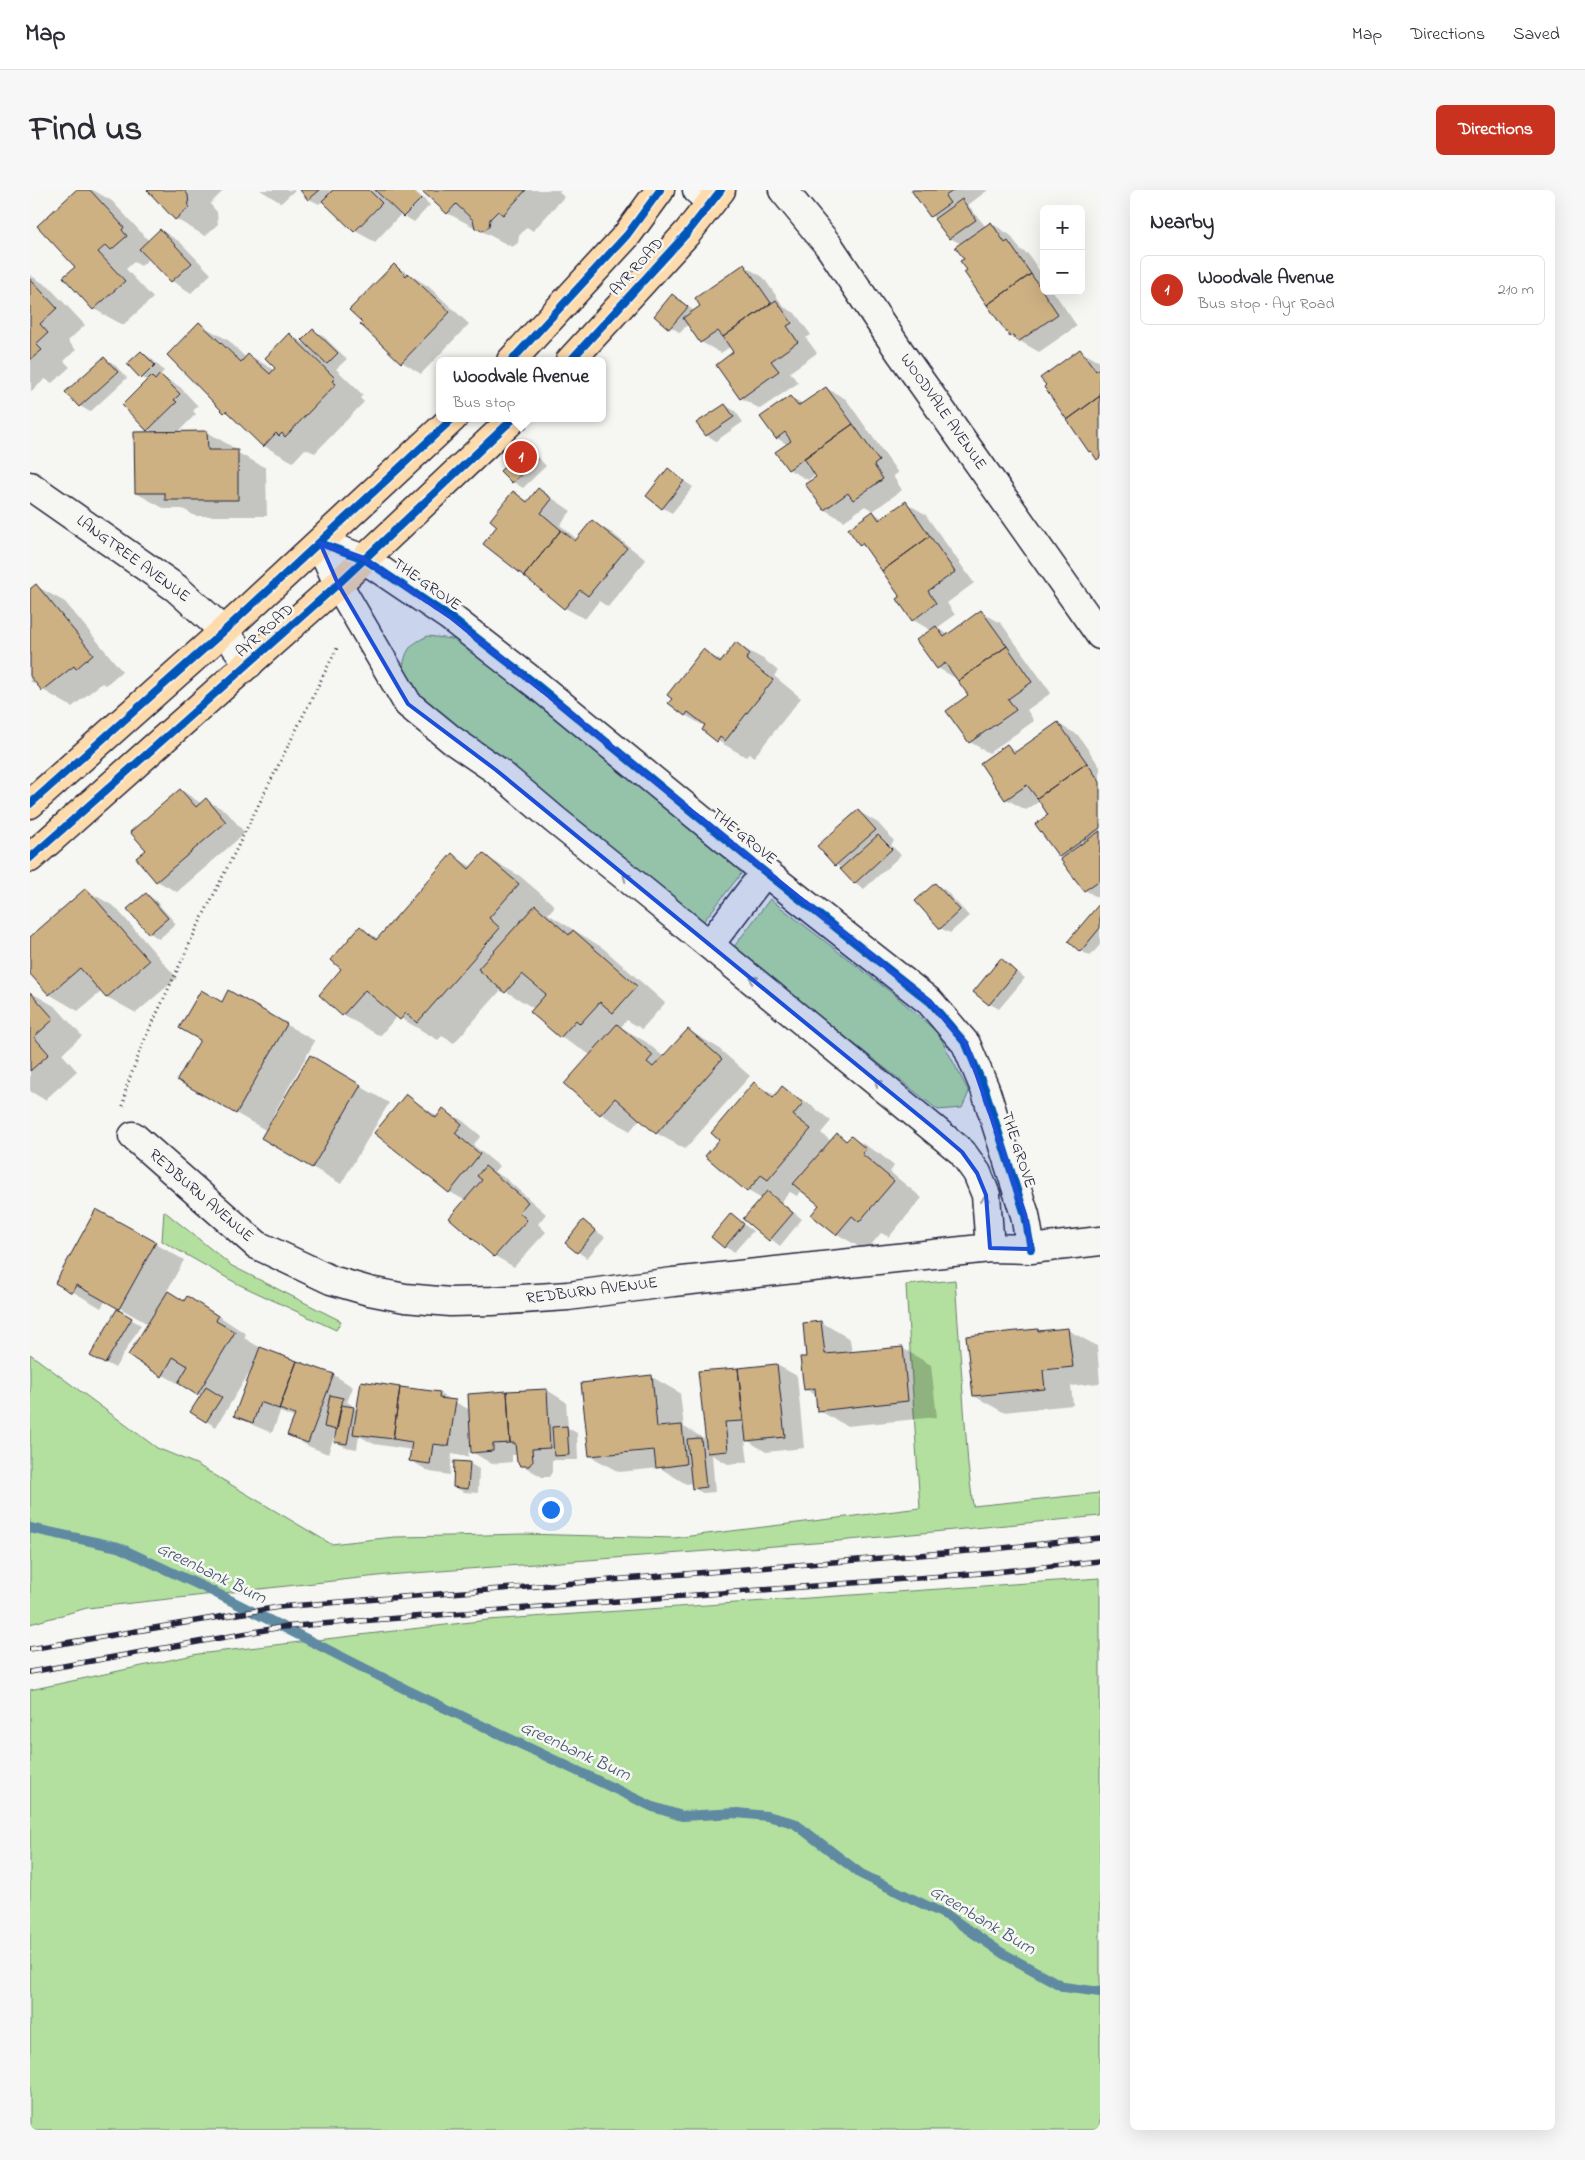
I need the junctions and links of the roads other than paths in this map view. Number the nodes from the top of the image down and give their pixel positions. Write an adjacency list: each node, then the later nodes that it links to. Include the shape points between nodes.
1 (660, 190): 4 (main road, AYR ROAD, via 627,235)
2 (784, 190): 13 (street, WOODVALE AVENUE, via 829,246)
3 (710, 194): 5 (main road, AYR ROAD, via 688,232)
4 (515, 357)
5 (574, 357)
6 (449, 422): 9 (main road, AYR ROAD)
7 (510, 422): 10 (main road, AYR ROAD)
8 (30, 486): 12 (street, LANGTREE AVENUE, via 176,588)
9 (320, 543): 10 (street, THE GROVE); 11 (street); 12 (main road, AYR ROAD)
10 (364, 558): 11 (main road, AYR ROAD); 17 (street, THE GROVE, via 450,617 522,673)
11 (338, 584): 14 (main road, AYR ROAD); 18 (street, one-way to 11, via 496,770 408,704)
12 (224, 631): 14 (street, LANGTREE AVENUE); 15 (main road, AYR ROAD)
13 (1100, 635)
14 (249, 664): 16 (main road, AYR ROAD)
15 (30, 804)
16 (30, 858)
17 (765, 872): 18 (street, THE GROVE); 22 (street, THE GROVE, via 930,1002 966,1044 985,1089 1025,1215)
18 (710, 944): 21 (street, one-way to 18, via 986,1195 977,1173 962,1152)
19 (133, 1136): 21 (street, REDBURN AVENUE, via 257,1245 331,1280 404,1298 450,1302 568,1296)
20 (1100, 1241): 22 (street, REDBURN AVENUE)
21 (990, 1248): 22 (street, REDBURN AVENUE)
22 (1031, 1249)

